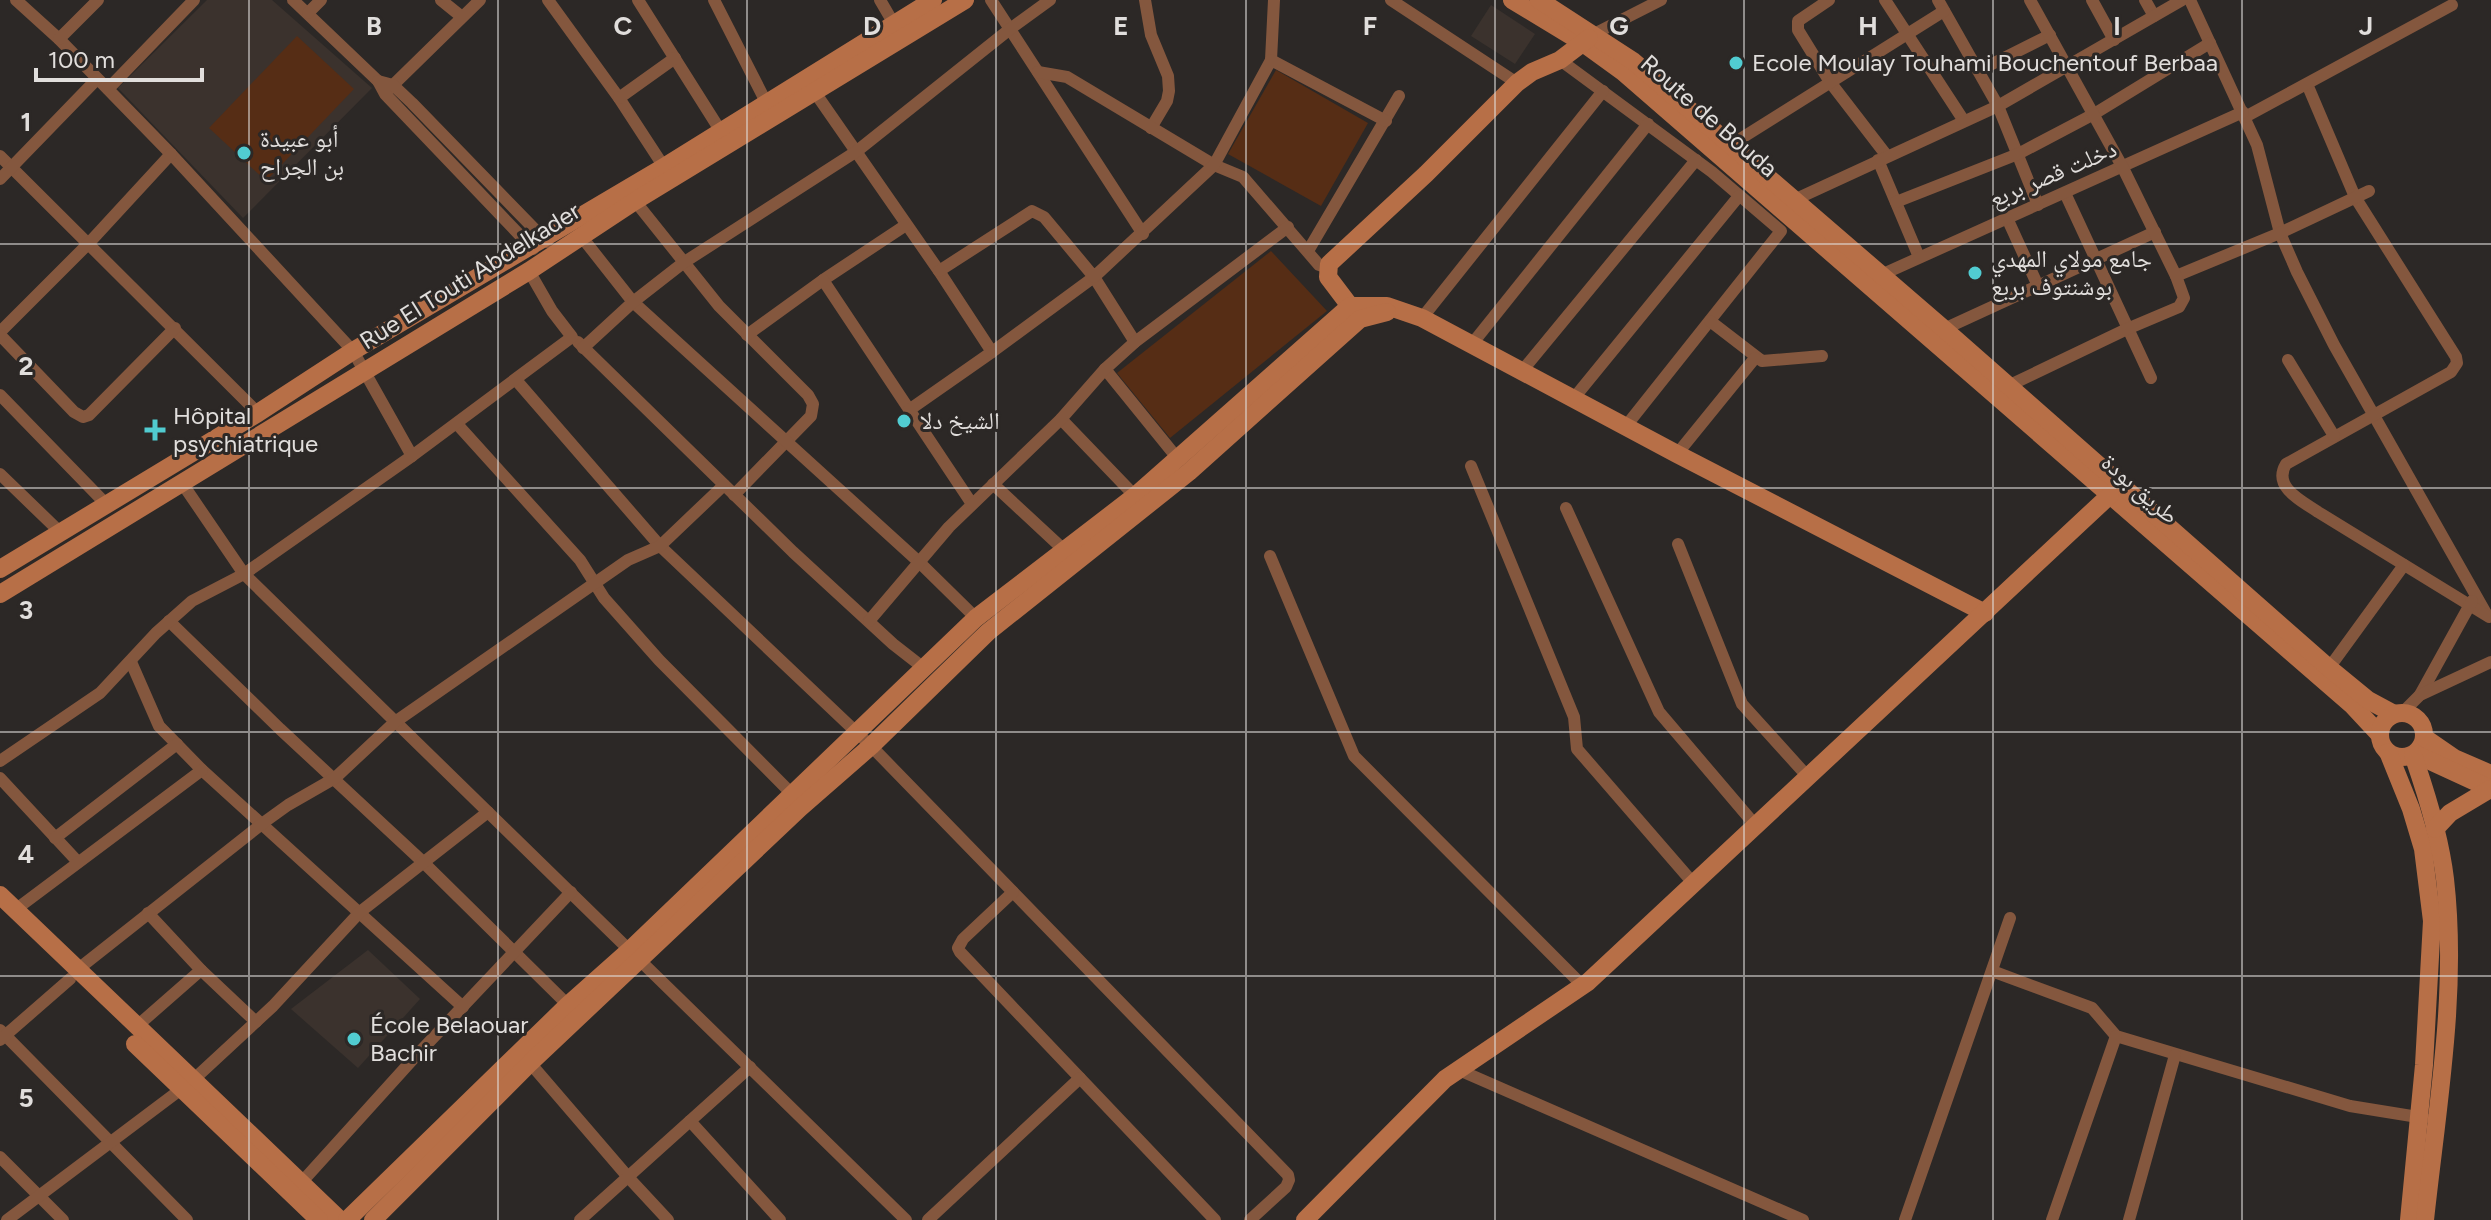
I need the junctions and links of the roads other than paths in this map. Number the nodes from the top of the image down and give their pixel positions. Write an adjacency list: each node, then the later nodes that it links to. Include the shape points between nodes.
1 (16, 0): 38 (street)
2 (98, 0): 38 (street)
3 (194, 0): 52 (street)
4 (293, 0): 31 (street)
5 (321, 0): 31 (street)
6 (441, 0): 33 (street)
7 (480, 0): 33 (street)
8 (548, 0): 57 (street)
9 (638, 0): 42 (street)
10 (714, 0): 58 (street)
11 (880, 0): 34 (street)
12 (933, 0): 34 (street, Rue El Touti Abdelkader)
13 (965, 0): 54 (street, Rue El Touti Abdelkader)
14 (991, 0): 35 (street)
15 (1050, 0): 35 (street)
16 (1145, 0): 65 (street, via 1169,91)
17 (1274, 0): 43 (street)
18 (1391, 0): 50 (street)
19 (1512, 0): 39 (street, Route de Bouda)
20 (1539, 0): 39 (street, Route de Bouda)
21 (1661, 0): 39 (street)
22 (1829, 0): 49 (street, via 1803,16 1797,27)
23 (1885, 0): 36 (street)
24 (2030, 0): 37 (street)
25 (2092, 0): 40 (street)
26 (2145, 0): 32 (street)
27 (2182, 0): 32 (street)
28 (2190, 0): 41 (street)
29 (2452, 5): 51 (street, دخلت قصر بربع)
30 (1941, 6): 36 (street); 46 (street)
31 (308, 13): 53 (street)
32 (2154, 16): 40 (street)
33 (462, 17): 53 (street)
34 (894, 24): 58 (street, Rue El Touti Abdelkader)
35 (1010, 29): 47 (street); 69 (street)
36 (1907, 35): 49 (street); 63 (street)
37 (2050, 35): 45 (street); 46 (street)
38 (59, 39): 48 (street)
39 (1588, 39): 44 (street); 67 (street, Route de Bouda, via 1633,61); 107 (street, Route de Bouda)
40 (2114, 40): 45 (street)
41 (2210, 43): 60 (street); 61 (street)
42 (675, 58): 57 (street); 66 (street)
43 (1271, 60): 62 (street); 76 (street)
44 (1560, 60): 50 (street); 55 (street)
45 (2068, 66): 59 (street); 60 (street)
46 (1980, 70): 59 (street)
47 (1038, 72): 65 (street, via 1067,77); 94 (street)
48 (97, 79): 52 (street); 77 (street)
49 (1830, 82): 67 (street); 73 (street)
50 (1517, 83): 103 (street)
51 (2307, 84): 61 (street, دخلت قصر بربع); 84 (street)
52 (108, 89): 70 (street)
53 (389, 89): 68 (street); 74 (street)
54 (814, 91): 69 (street); 86 (street, Rue El Touti Abdelkader)
55 (1603, 91): 64 (street); 112 (street)
56 (1399, 96): 62 (street)
57 (619, 98): 78 (street)
58 (766, 102): 66 (street, Rue El Touti Abdelkader)
59 (1998, 106): 63 (street); 71 (street)
60 (2094, 114): 71 (street); 79 (street)
61 (2244, 115): 79 (street, دخلت قصر بربع); 93 (street)
62 (1386, 121): 98 (street)
63 (1964, 121): 73 (street)
64 (1648, 124): 75 (street); 122 (street)
65 (1151, 128): 76 (street)
66 (720, 130): 78 (street, Rue El Touti Abdelkader)
67 (1729, 146): 85 (street, Route de Bouda)
68 (458, 149): 74 (street); 96 (street)
69 (857, 151): 90 (street); 102 (street)
70 (171, 154): 97 (street); 124 (street)
71 (2018, 154): 87 (street); 88 (street)
72 (0, 156): 77 (street)
73 (1882, 158): 85 (street); 87 (street)
74 (448, 159): 96 (street)
75 (1696, 160): 83 (street); 132 (street)
76 (1214, 165): 91 (street, via 1243,177); 94 (street)
77 (12, 167): 80 (street); 97 (street)
78 (664, 167): 96 (street, Rue El Touti Abdelkader)
79 (2123, 168): 82 (street, دخلت قصر بربع); 92 (street)
80 (0, 179)
81 (2369, 191): 84 (street)
82 (2065, 193): 88 (street, دخلت قصر بربع); 100 (street)
83 (1739, 196): 113 (street, via 1780,233); 137 (street)
84 (2355, 197): 93 (street); 140 (street, via 2457,360 2451,372)
85 (1794, 200): 107 (street, Route de Bouda)
86 (635, 201): 95 (street, Rue El Touti Abdelkader); 102 (street)
87 (1896, 202): 99 (street)
88 (2038, 205): 89 (street, دخلت قصر بربع)
89 (2007, 218): 99 (street, دخلت قصر بربع); 109 (street)
90 (906, 225): 104 (street); 108 (street)
91 (1288, 227): 98 (street); 121 (street)
92 (2155, 232): 100 (street); 105 (street)
93 (2280, 233): 105 (street); 140 (street)
94 (1143, 234): 106 (street)
95 (581, 236): 101 (street, Rue El Touti Abdelkader); 110 (street)
96 (537, 242): 101 (street); 118 (street, Rue El Touti Abdelkader)
97 (89, 243): 114 (street); 117 (street)
98 (1308, 251): 103 (street)
99 (1919, 257): 107 (street, دخلت قصر بربع)
100 (2095, 259): 109 (street); 116 (street)
101 (542, 262): 120 (street, via 552,311); 126 (street, Rue El Touti Abdelkader)
102 (683, 263): 110 (street); 119 (street)
103 (1327, 268): 111 (street)
104 (939, 271): 106 (street, via 1032,211 1044,217); 125 (street)
105 (2176, 276): 116 (street, via 2183,304)
106 (1094, 277): 121 (street); 125 (street)
107 (1872, 279): 115 (street, طريق بودة); 154 (street, طريق بودة)
108 (823, 280): 119 (street); 138 (street)
109 (2038, 286): 115 (street)
110 (633, 302): 123 (street); 145 (street)
111 (1355, 313): 112 (street, via 1370,304 1401,308); 148 (street); 184 (street, via 1189,472 988,632)
112 (1422, 318): 122 (street)
113 (1710, 321): 128 (street); 143 (street)
114 (175, 328): 117 (street, via 83,417); 139 (street)
115 (1944, 329): 135 (street, طريق بودة)
116 (2127, 329): 133 (street); 135 (street)
117 (0, 334)
118 (381, 335): 124 (street, Rue El Touti Abdelkader); 126 (street)
119 (747, 335): 145 (street, via 813,404 811,416)
120 (572, 337): 123 (street); 134 (street)
121 (1135, 342): 131 (street)
122 (1472, 344): 132 (street)
123 (583, 348): 153 (street)
124 (353, 351): 130 (street); 139 (street, Rue El Touti Abdelkader)
125 (992, 352): 138 (street)
126 (392, 353): 130 (street, Rue El Touti Abdelkader)
127 (1822, 356): 128 (street, via 1768,362)
128 (1755, 358): 146 (street)
129 (2288, 360): 144 (street)
130 (365, 369): 147 (street); 151 (street, Rue El Touti Abdelkader)
131 (1105, 369): 141 (street); 148 (street)
132 (1522, 371): 137 (street)
133 (2151, 378)
134 (516, 380): 142 (street); 161 (street)
135 (2008, 386): 165 (street, طريق بودة)
136 (0, 395): 156 (street)
137 (1574, 398): 143 (street)
138 (909, 410): 157 (street)
139 (258, 413): 156 (street, Rue El Touti Abdelkader)
140 (2375, 415): 144 (street); 171 (street)
141 (1061, 419): 152 (street); 155 (street)
142 (457, 424): 147 (street); 169 (street, via 574,552)
143 (1626, 426): 146 (street)
144 (2334, 436): 166 (street, via 2286,464 2284,484 2310,507)
145 (787, 440): 153 (street); 164 (street)
146 (1677, 454): 172 (street)
147 (412, 456): 168 (street)
148 (1178, 459): 155 (street)
149 (1471, 466): 202 (street, via 1574,717 1577,749)
150 (0, 474): 159 (street)
151 (182, 483): 168 (street); 170 (street, Rue El Touti Abdelkader)
152 (993, 484): 157 (street); 162 (street)
153 (729, 490): 161 (street); 176 (street)
154 (2110, 495): 165 (street, طريق بودة); 172 (street)
155 (1135, 496): 162 (street)
156 (106, 504): 159 (street, Rue El Touti Abdelkader)
157 (972, 504): 164 (street)
158 (1566, 508): 197 (street, via 1659,712)
159 (60, 532): 167 (street, Rue El Touti Abdelkader)
160 (1678, 544): 190 (street, via 1742,704)
161 (660, 546): 169 (street); 184 (street)
162 (1063, 549): 173 (street)
163 (1270, 556): 215 (street, via 1354,756)
164 (919, 562): 173 (street); 176 (street)
165 (2199, 563): 179 (street, طريق بودة); 186 (street, طريق بودة, via 2360,713)
166 (2404, 565): 171 (street); 179 (street)
167 (0, 569)
168 (244, 574): 175 (street, via 192,601); 183 (street)
169 (595, 584): 183 (street); 194 (street, via 659,660)
170 (0, 594)
171 (2473, 600): 174 (street); 181 (street)
172 (1985, 613): 190 (street)
173 (976, 618): 180 (street)
174 (2490, 619)
175 (169, 621): 177 (street); 192 (street)
176 (869, 621): 180 (street)
177 (131, 662): 185 (street, via 153,718); 188 (street, via 100,693)
178 (2491, 662): 181 (street)
179 (2329, 668): 182 (street, طريق بودة, via 2368,700)
180 (925, 669): 184 (street)
181 (2420, 695): 182 (street)
182 (2398, 714): 186 (street, via 2384,722); 187 (street, via 2416,718 2424,730)
183 (395, 722): 192 (street); 195 (street)
184 (864, 740): 194 (street); 204 (street); 211 (street, via 800,808)
185 (177, 744): 189 (street); 199 (street)
186 (2384, 744): 187 (street, via 2400,757); 228 (street, via 2421,839 2430,900)
187 (2417, 749): 193 (street, via 2454,758); 198 (street)
188 (0, 761)
189 (202, 770): 196 (street); 200 (street)
190 (1808, 777): 197 (street)
191 (0, 778): 199 (street)
192 (335, 778): 196 (street); 201 (street)
193 (2491, 784): 198 (street)
194 (792, 794): 211 (street)
195 (488, 812): 201 (street); 203 (street)
196 (263, 823): 207 (street); 208 (street)
197 (1756, 826): 202 (street)
198 (2435, 829): 228 (street, via 2449,945 2447,1005)
199 (55, 838): 200 (street)
200 (78, 862): 206 (street)
201 (423, 862): 207 (street); 210 (street)
202 (1694, 884): 215 (street)
203 (571, 892): 210 (street); 211 (street)
204 (1013, 892): 226 (street, via 958,948); 248 (street, via 1288,1175 1286,1187)
205 (0, 895): 206 (street)
206 (8, 910): 214 (street)
207 (360, 912): 217 (street); 218 (street)
208 (148, 913): 212 (street); 214 (street)
209 (2010, 918): 213 (street)
210 (515, 953): 216 (street); 217 (street)
211 (636, 954): 216 (street); 223 (street); 224 (street)
212 (201, 970): 218 (street); 219 (street)
213 (1992, 971): 221 (street, via 2092,1008); 251 (street)
214 (73, 974): 219 (street); 220 (street); 227 (street)
215 (1583, 986): 225 (street)
216 (568, 1005): 240 (street)
217 (463, 1007): 233 (street)
218 (256, 1022): 227 (street)
219 (136, 1027): 227 (street)
220 (2, 1035): 230 (street)
221 (2116, 1036): 222 (street); 252 (street)
222 (2175, 1055): 228 (street, via 2350,1106); 253 (street)
223 (530, 1063): 232 (street); 241 (street)
224 (750, 1067): 229 (street); 245 (street)
225 (1459, 1070): 249 (street); 250 (street)
226 (1080, 1078): 246 (street); 247 (street)
227 (187, 1085): 230 (street); 233 (street); 238 (street)
228 (2427, 1118): 254 (street); 255 (street)
229 (690, 1121): 232 (street); 244 (street)
230 (111, 1140): 234 (street); 237 (street)
231 (0, 1157): 234 (street)
232 (628, 1177): 242 (street); 243 (street)
233 (300, 1184): 239 (street)
234 (37, 1195): 235 (street); 236 (street)
235 (7, 1220)
236 (63, 1220)
237 (187, 1220)
238 (319, 1220)
239 (340, 1220)
240 (347, 1220)
241 (373, 1220)
242 (580, 1220)
243 (668, 1220)
244 (780, 1220)
245 (906, 1220)
246 (928, 1220)
247 (1215, 1220)
248 (1250, 1220)
249 (1305, 1220)
250 (1803, 1220)
251 (1905, 1220)
252 (2052, 1220)
253 (2129, 1220)
254 (2409, 1220)
255 (2425, 1220)

